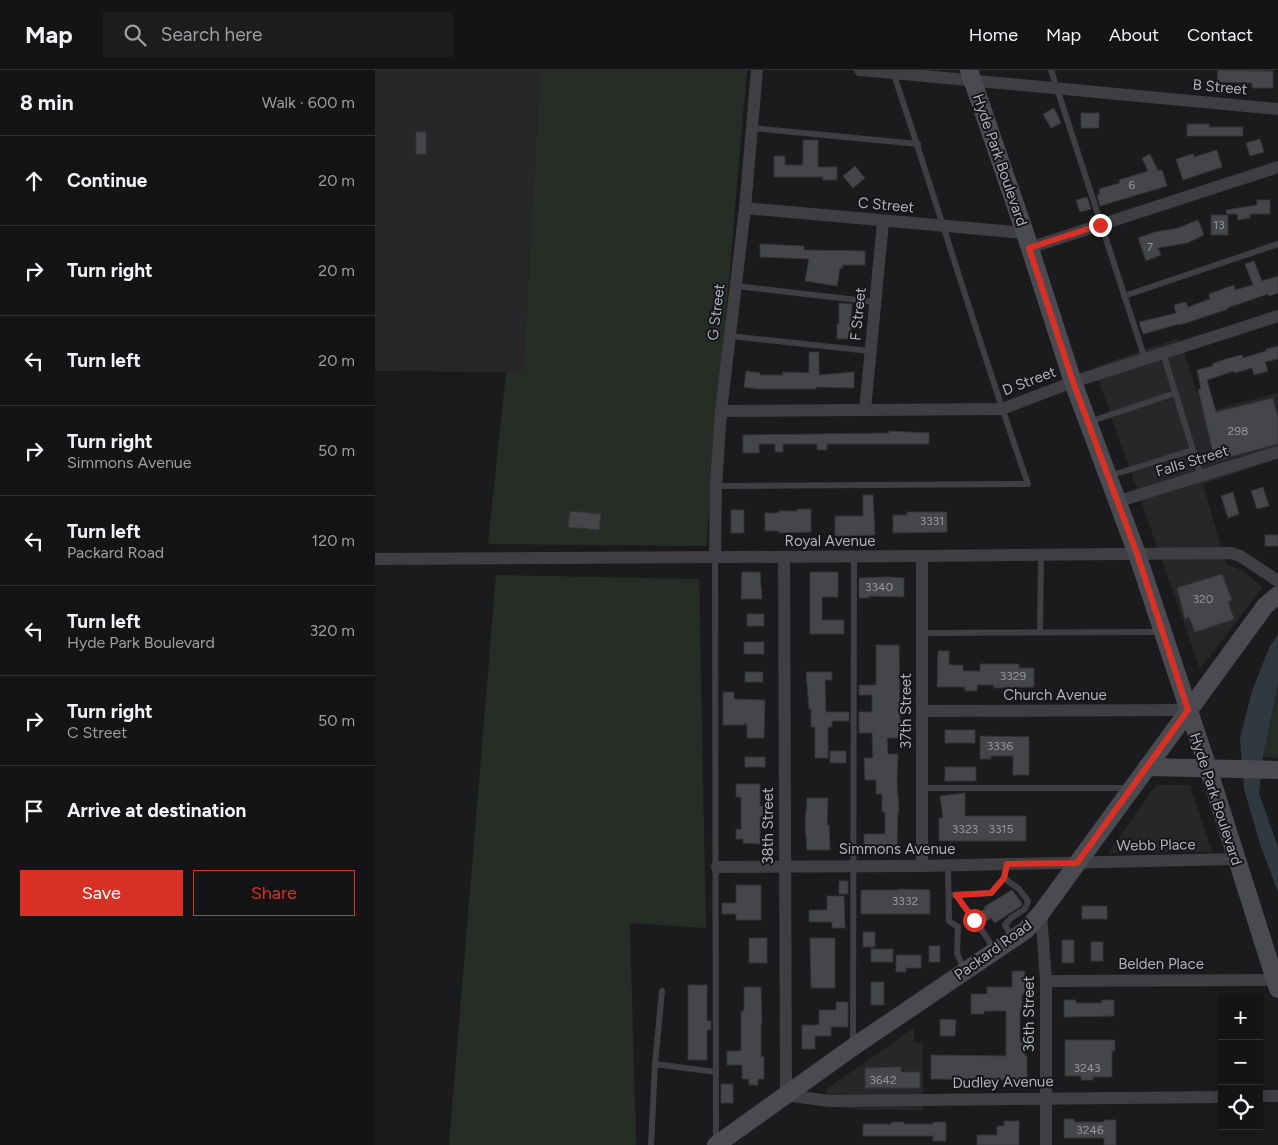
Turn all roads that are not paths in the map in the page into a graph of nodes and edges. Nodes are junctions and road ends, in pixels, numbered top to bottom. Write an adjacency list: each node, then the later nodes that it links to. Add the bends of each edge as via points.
1 (757, 70): 8 (street, G Street)
2 (860, 70): 4 (street, B Street)
3 (1051, 70): 6 (lane)
4 (893, 72): 5 (street, B Street); 9 (lane)
5 (971, 75): 6 (street, B Street); 15 (main road, Hyde Park Boulevard)
6 (1057, 88): 7 (street, B Street); 13 (lane)
7 (1278, 109)
8 (752, 128): 9 (lane); 11 (street, G Street)
9 (917, 144): 14 (lane)
10 (1278, 167): 13 (street, C Street)
11 (745, 208): 12 (street, C Street); 17 (street, G Street)
12 (883, 222): 14 (street, C Street); 19 (street, F Street)
13 (1100, 225): 15 (street, C Street); 18 (lane)
14 (945, 227): 15 (street, C Street); 27 (lane)
15 (1027, 241): 25 (main road, Hyde Park Boulevard)
16 (1278, 244): 18 (lane)
17 (736, 286): 19 (lane); 21 (street, G Street)
18 (1123, 296): 24 (lane)
19 (875, 302): 22 (street, F Street)
20 (1278, 316): 23 (street, D Street)
21 (730, 336): 22 (lane); 29 (street, G Street)
22 (870, 351): 28 (street, F Street)
23 (1163, 353): 24 (street, D Street); 26 (lane)
24 (1145, 359): 25 (street, D Street)
25 (1073, 382): 27 (street, D Street); 30 (main road, Hyde Park Boulevard)
26 (1175, 393): 30 (lane); 31 (lane)
27 (1002, 409): 28 (street, D Street); 35 (lane, via 1029,484)
28 (865, 410): 29 (street, D Street)
29 (721, 411): 35 (street, G Street)
30 (1088, 422): 34 (main road, Hyde Park Boulevard)
31 (1193, 450): 33 (lane); 34 (lane)
32 (1278, 452): 33 (street, Falls Street)
33 (1201, 476): 36 (street, Falls Street)
34 (1107, 477): 36 (main road, Hyde Park Boulevard)
35 (716, 486): 42 (street, G Street)
36 (1116, 502): 37 (main road, Hyde Park Boulevard)
37 (1137, 554): 38 (street, Royal Avenue); 44 (street, Royal Avenue, via 1231,553 1241,556); 47 (main road, Hyde Park Boulevard)
38 (1041, 555): 39 (street, Royal Avenue); 46 (lane)
39 (922, 556): 41 (street, Royal Avenue); 48 (street, 37th Street)
40 (784, 557): 41 (street, Royal Avenue); 42 (street, Royal Avenue); 61 (street, 38th Street)
41 (853, 557): 62 (lane)
42 (715, 558): 43 (street, Royal Avenue); 60 (lane)
43 (375, 559)
44 (1278, 581)
45 (1278, 595): 49 (main road, Packard Road, via 1265,606)
46 (1040, 632): 47 (lane); 48 (lane)
47 (1162, 632): 49 (main road, Hyde Park Boulevard)
48 (922, 633): 50 (street, 37th Street)
49 (1188, 710): 50 (street, Church Avenue); 51 (main road, Packard Road); 52 (main road, Hyde Park Boulevard)
50 (923, 711): 54 (street, 37th Street)
51 (1147, 767): 52 (main road); 55 (main road, Packard Road)
52 (1207, 768): 53 (main road); 56 (main road, Hyde Park Boulevard)
53 (1275, 770)
54 (922, 788): 55 (lane); 63 (street, 37th Street)
55 (1131, 788): 57 (main road, Packard Road)
56 (1236, 859): 57 (street, Webb Place); 74 (main road, Hyde Park Boulevard)
57 (1077, 863): 58 (street, Simmons Avenue); 67 (main road, Packard Road)
58 (1007, 864): 59 (street, Simmons Avenue); 64 (lane)
59 (948, 865): 63 (street, Simmons Avenue); 65 (lane)
60 (717, 866): 61 (street, Simmons Avenue); 78 (lane)
61 (784, 866): 62 (street, Simmons Avenue); 79 (street, 38th Street)
62 (854, 866): 63 (street, Simmons Avenue); 76 (lane)
63 (922, 866)
64 (1004, 878): 66 (lane, via 991,893); 70 (lane, via 1028,900 1025,909 1005,925)
65 (949, 895): 66 (lane); 72 (lane, via 949,921 958,927 957,953)
66 (956, 895): 68 (lane)
67 (1041, 913): 70 (main road, Packard Road); 73 (street, 36th Street)
68 (974, 920)
69 (979, 926): 71 (lane)
70 (1013, 939): 71 (main road, Packard Road)
71 (996, 951): 72 (main road, Packard Road)
72 (965, 972): 76 (main road, Packard Road)
73 (1046, 981): 74 (street, Belden Place); 83 (street, 36th Street)
74 (1277, 985)
75 (662, 991): 77 (lane)
76 (853, 1047): 79 (main road, Packard Road)
77 (655, 1064): 78 (lane); 84 (lane)
78 (716, 1072): 85 (lane)
79 (786, 1095): 83 (street, Dudley Avenue, via 829,1101); 85 (main road, Packard Road)
80 (1263, 1096): 81 (street)
81 (1278, 1096)
82 (1218, 1097): 83 (street, Dudley Avenue)
83 (1045, 1098): 86 (street, 36th Street)
84 (651, 1145)
85 (716, 1145)
86 (1046, 1145)

